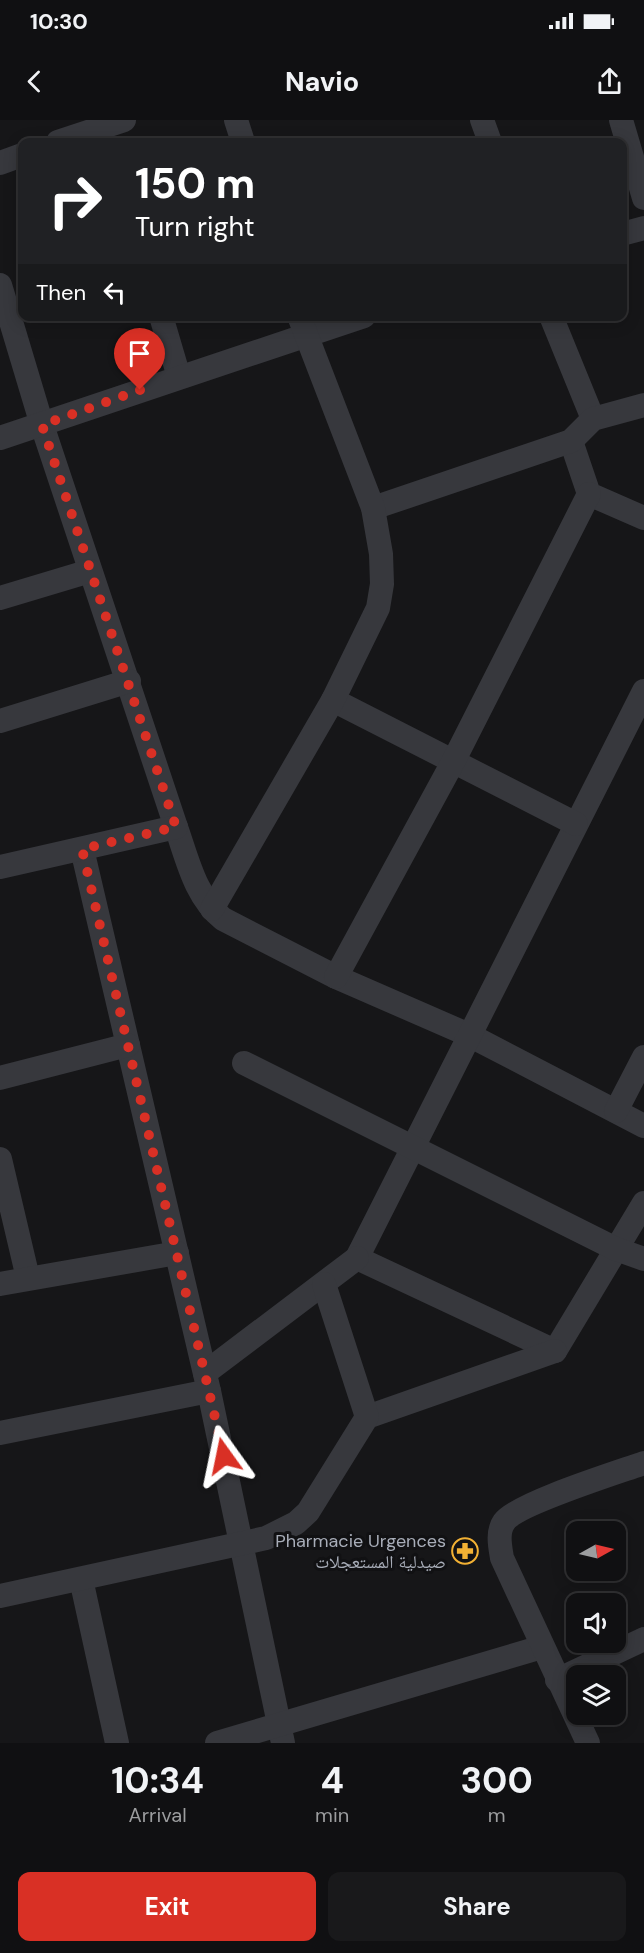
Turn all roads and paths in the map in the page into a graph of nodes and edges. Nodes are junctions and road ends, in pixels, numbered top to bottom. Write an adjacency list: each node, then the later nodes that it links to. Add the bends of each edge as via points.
1 (236, 120): 6 (street)
2 (482, 120): 7 (street)
3 (621, 120): 8 (street)
4 (111, 130): 5 (street)
5 (76, 138)
6 (242, 138)
7 (489, 138)
8 (626, 138)
9 (627, 140): 12 (street)
10 (18, 156): 11 (street)
11 (0, 163)
12 (644, 198)
13 (644, 228): 14 (street)
14 (627, 233)
15 (2, 299): 23 (street)
16 (162, 321): 20 (street)
17 (333, 321): 19 (street)
18 (553, 321): 22 (street)
19 (302, 326): 20 (street); 27 (street)
20 (179, 377): 23 (street)
21 (644, 405): 22 (street)
22 (593, 419): 25 (street)
23 (42, 425): 24 (street); 29 (street)
24 (0, 438)
25 (571, 441): 26 (street); 27 (street)
26 (589, 494): 28 (street); 35 (street)
27 (373, 508): 33 (street, via 381,554 378,608)
28 (644, 518)
29 (90, 571): 30 (street); 31 (street)
30 (0, 597)
31 (129, 681): 34 (street); 37 (street)
32 (643, 697): 36 (street)
33 (333, 700): 35 (street); 40 (street)
34 (0, 721)
35 (453, 762): 36 (street); 41 (street)
36 (576, 824): 42 (street)
37 (176, 827): 38 (street); 40 (street, via 200,893)
38 (82, 849): 39 (street); 43 (street)
39 (0, 867)
40 (212, 909): 41 (street, via 223,919)
41 (336, 977): 42 (street)
42 (469, 1035): 47 (street); 49 (street)
43 (128, 1045): 46 (street); 53 (street)
44 (644, 1057): 47 (street)
45 (244, 1063): 49 (street)
46 (0, 1078)
47 (616, 1111): 48 (street)
48 (644, 1126)
49 (413, 1147): 52 (street); 54 (street)
50 (0, 1159): 56 (street)
51 (644, 1203): 52 (street)
52 (616, 1249): 55 (street); 59 (street)
53 (177, 1253): 56 (street); 60 (street)
54 (357, 1258): 58 (street); 59 (street)
55 (644, 1259)
56 (28, 1278): 57 (street)
57 (0, 1284)
58 (324, 1284): 60 (street); 61 (street)
59 (555, 1351): 61 (street)
60 (207, 1382): 62 (street); 64 (street)
61 (367, 1417): 64 (street, via 308,1512 296,1523 266,1538)
62 (1, 1427)
63 (644, 1463): 68 (street, via 524,1508 504,1521 499,1537 502,1558)
64 (242, 1544): 65 (street); 70 (street)
65 (81, 1579): 66 (street); 71 (street)
66 (0, 1596)
67 (644, 1639): 69 (street)
68 (542, 1647): 69 (street); 70 (street)
69 (557, 1680): 73 (street)
70 (281, 1734): 72 (street)
71 (117, 1743)
72 (217, 1743)
73 (588, 1743)

